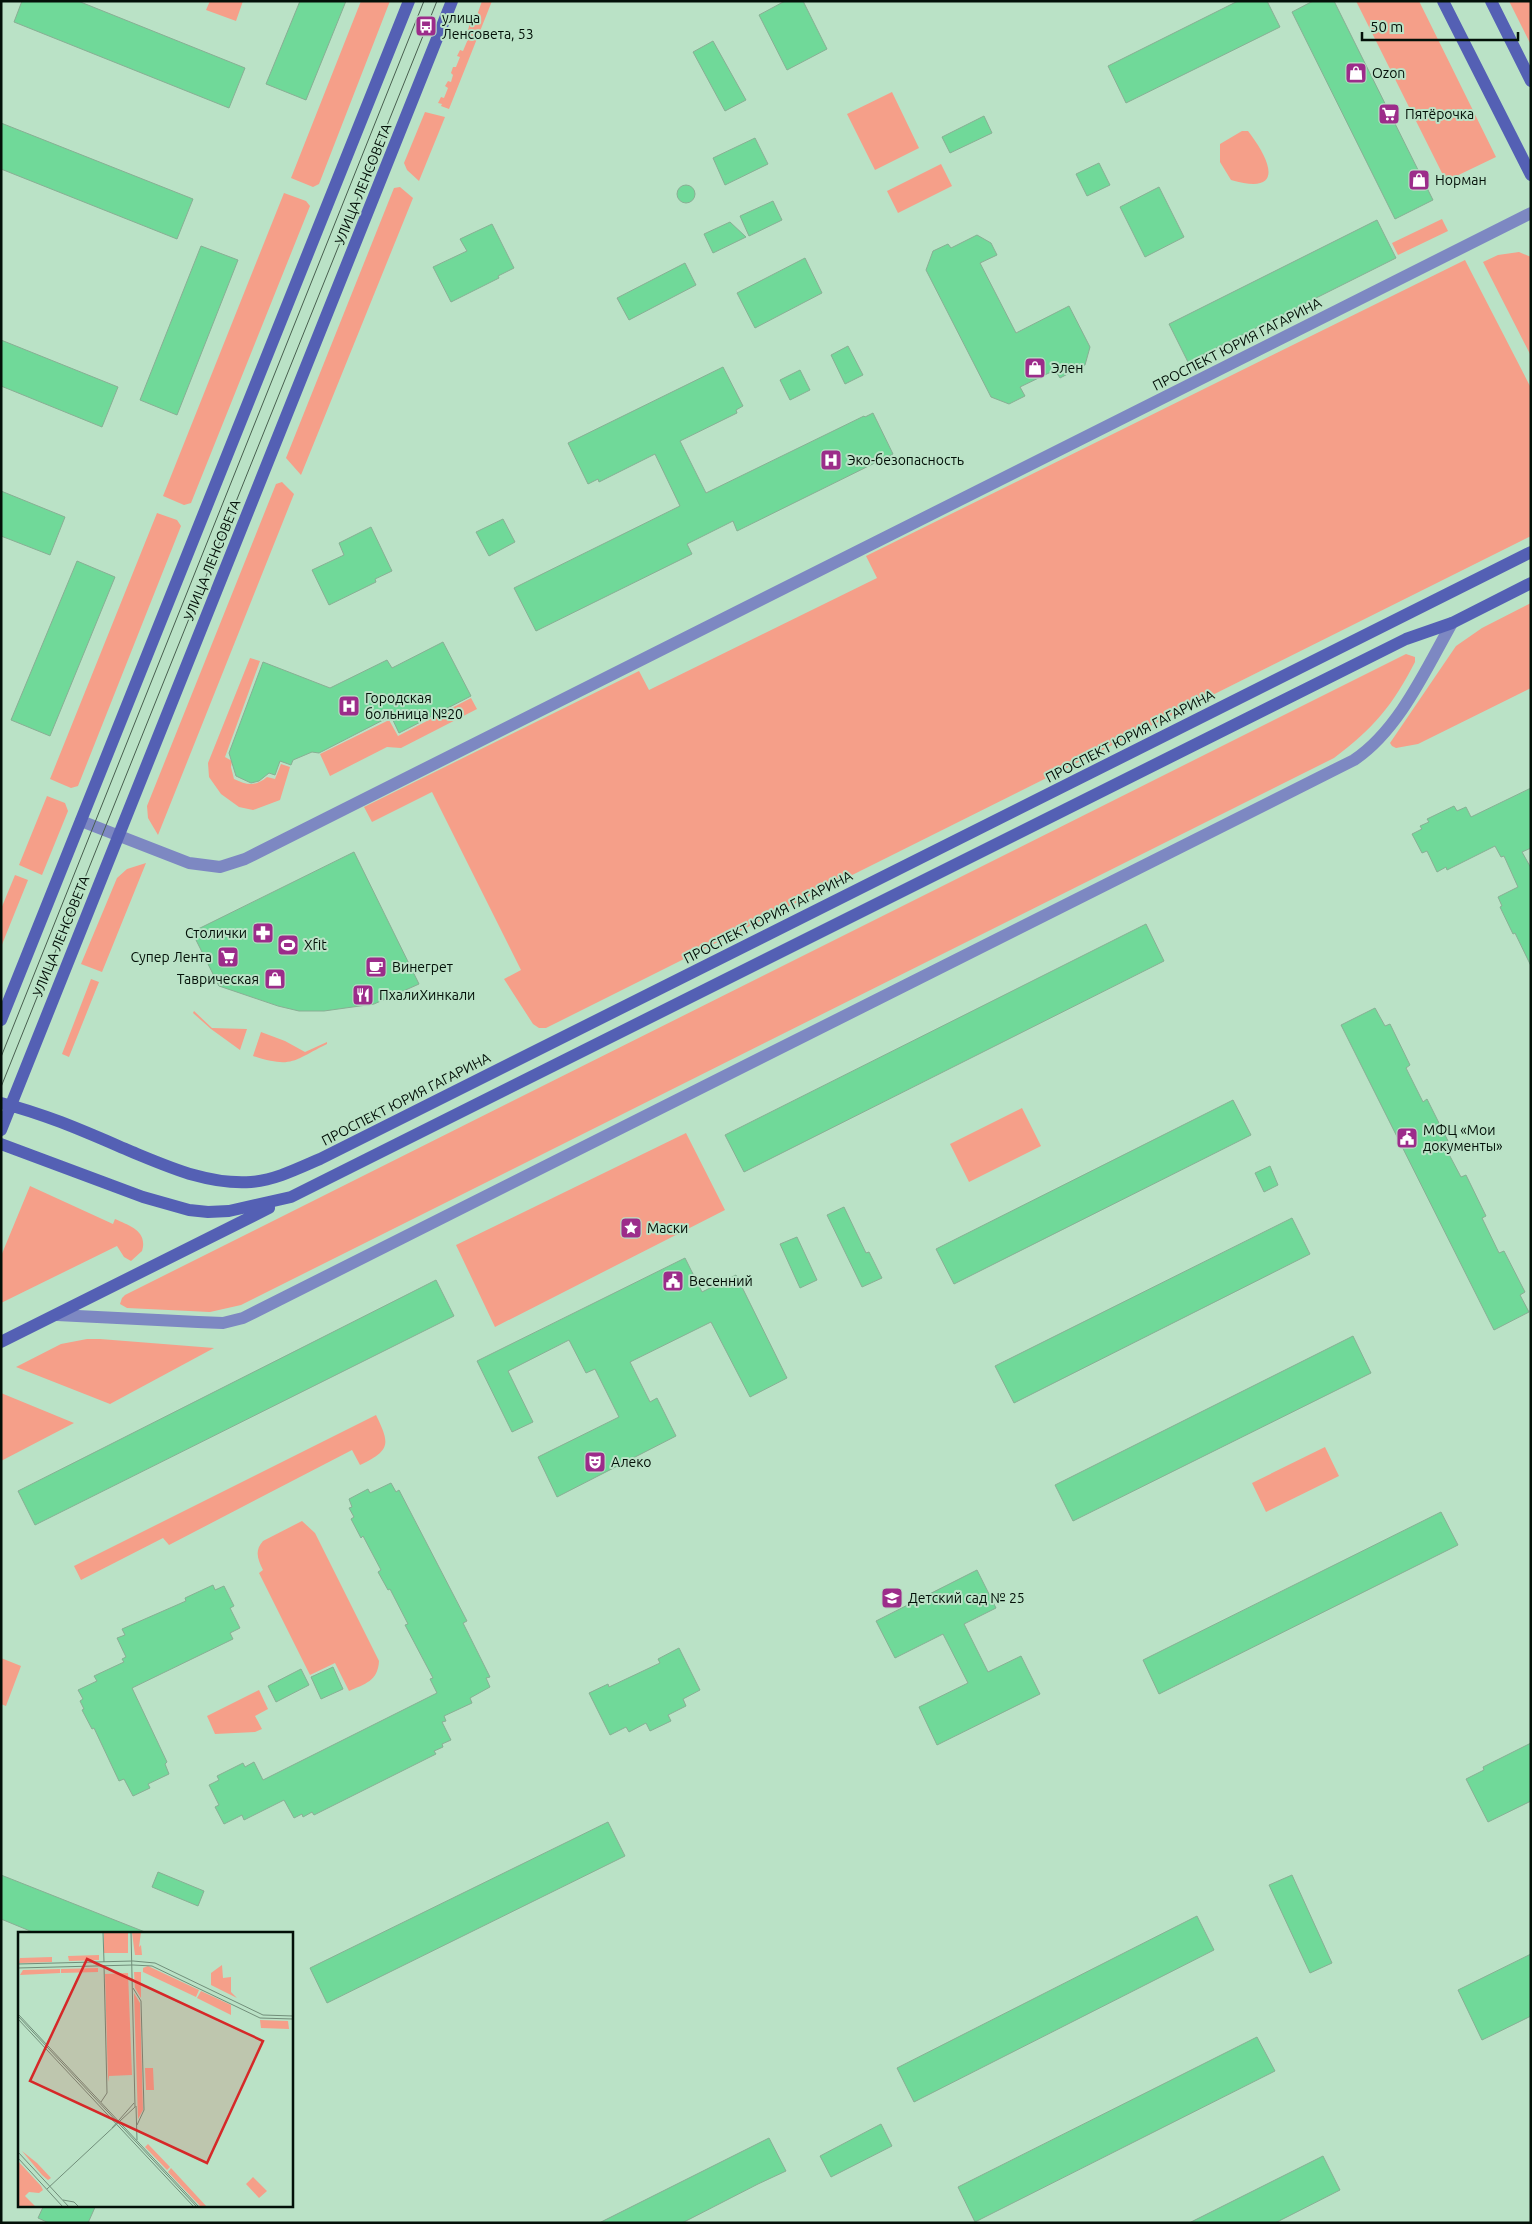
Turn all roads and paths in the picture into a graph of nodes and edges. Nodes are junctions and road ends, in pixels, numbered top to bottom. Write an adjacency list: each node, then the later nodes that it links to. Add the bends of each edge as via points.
1 (409, 1): 11 (main road, УЛИЦА ЛЕНСОВЕТА)
2 (452, 1): 12 (main road, УЛИЦА ЛЕНСОВЕТА)
3 (1443, 1): 6 (main road)
4 (1491, 1): 5 (main road)
5 (1531, 81)
6 (1531, 175)
7 (1531, 214): 12 (street, ПРОСПЕКТ ЮРИЯ ГАГАРИНА, via 232,864 220,867 189,863)
8 (1531, 552): 14 (main road, ПРОСПЕКТ ЮРИЯ ГАГАРИНА, via 320,1159 280,1176 250,1182 201,1177 179,1171 52,1118)
9 (1531, 583): 10 (main road)
10 (1452, 623): 17 (main road, via 1406,639); 18 (street, via 1395,718 1375,744 1354,760 243,1318 222,1323)
11 (81, 821): 12 (street, ПРОСПЕКТ ЮРИЯ ГАГАРИНА); 13 (main road, УЛИЦА ЛЕНСОВЕТА)
12 (118, 836): 14 (main road, УЛИЦА ЛЕНСОВЕТА)
13 (1, 1020)
14 (6, 1104): 15 (main road, УЛИЦА ЛЕНСОВЕТА)
15 (1, 1130)
16 (1, 1144): 17 (main road, via 143,1197 189,1210 229,1211)
17 (291, 1197): 18 (main road)
18 (57, 1315): 19 (main road)
19 (1, 1342)

